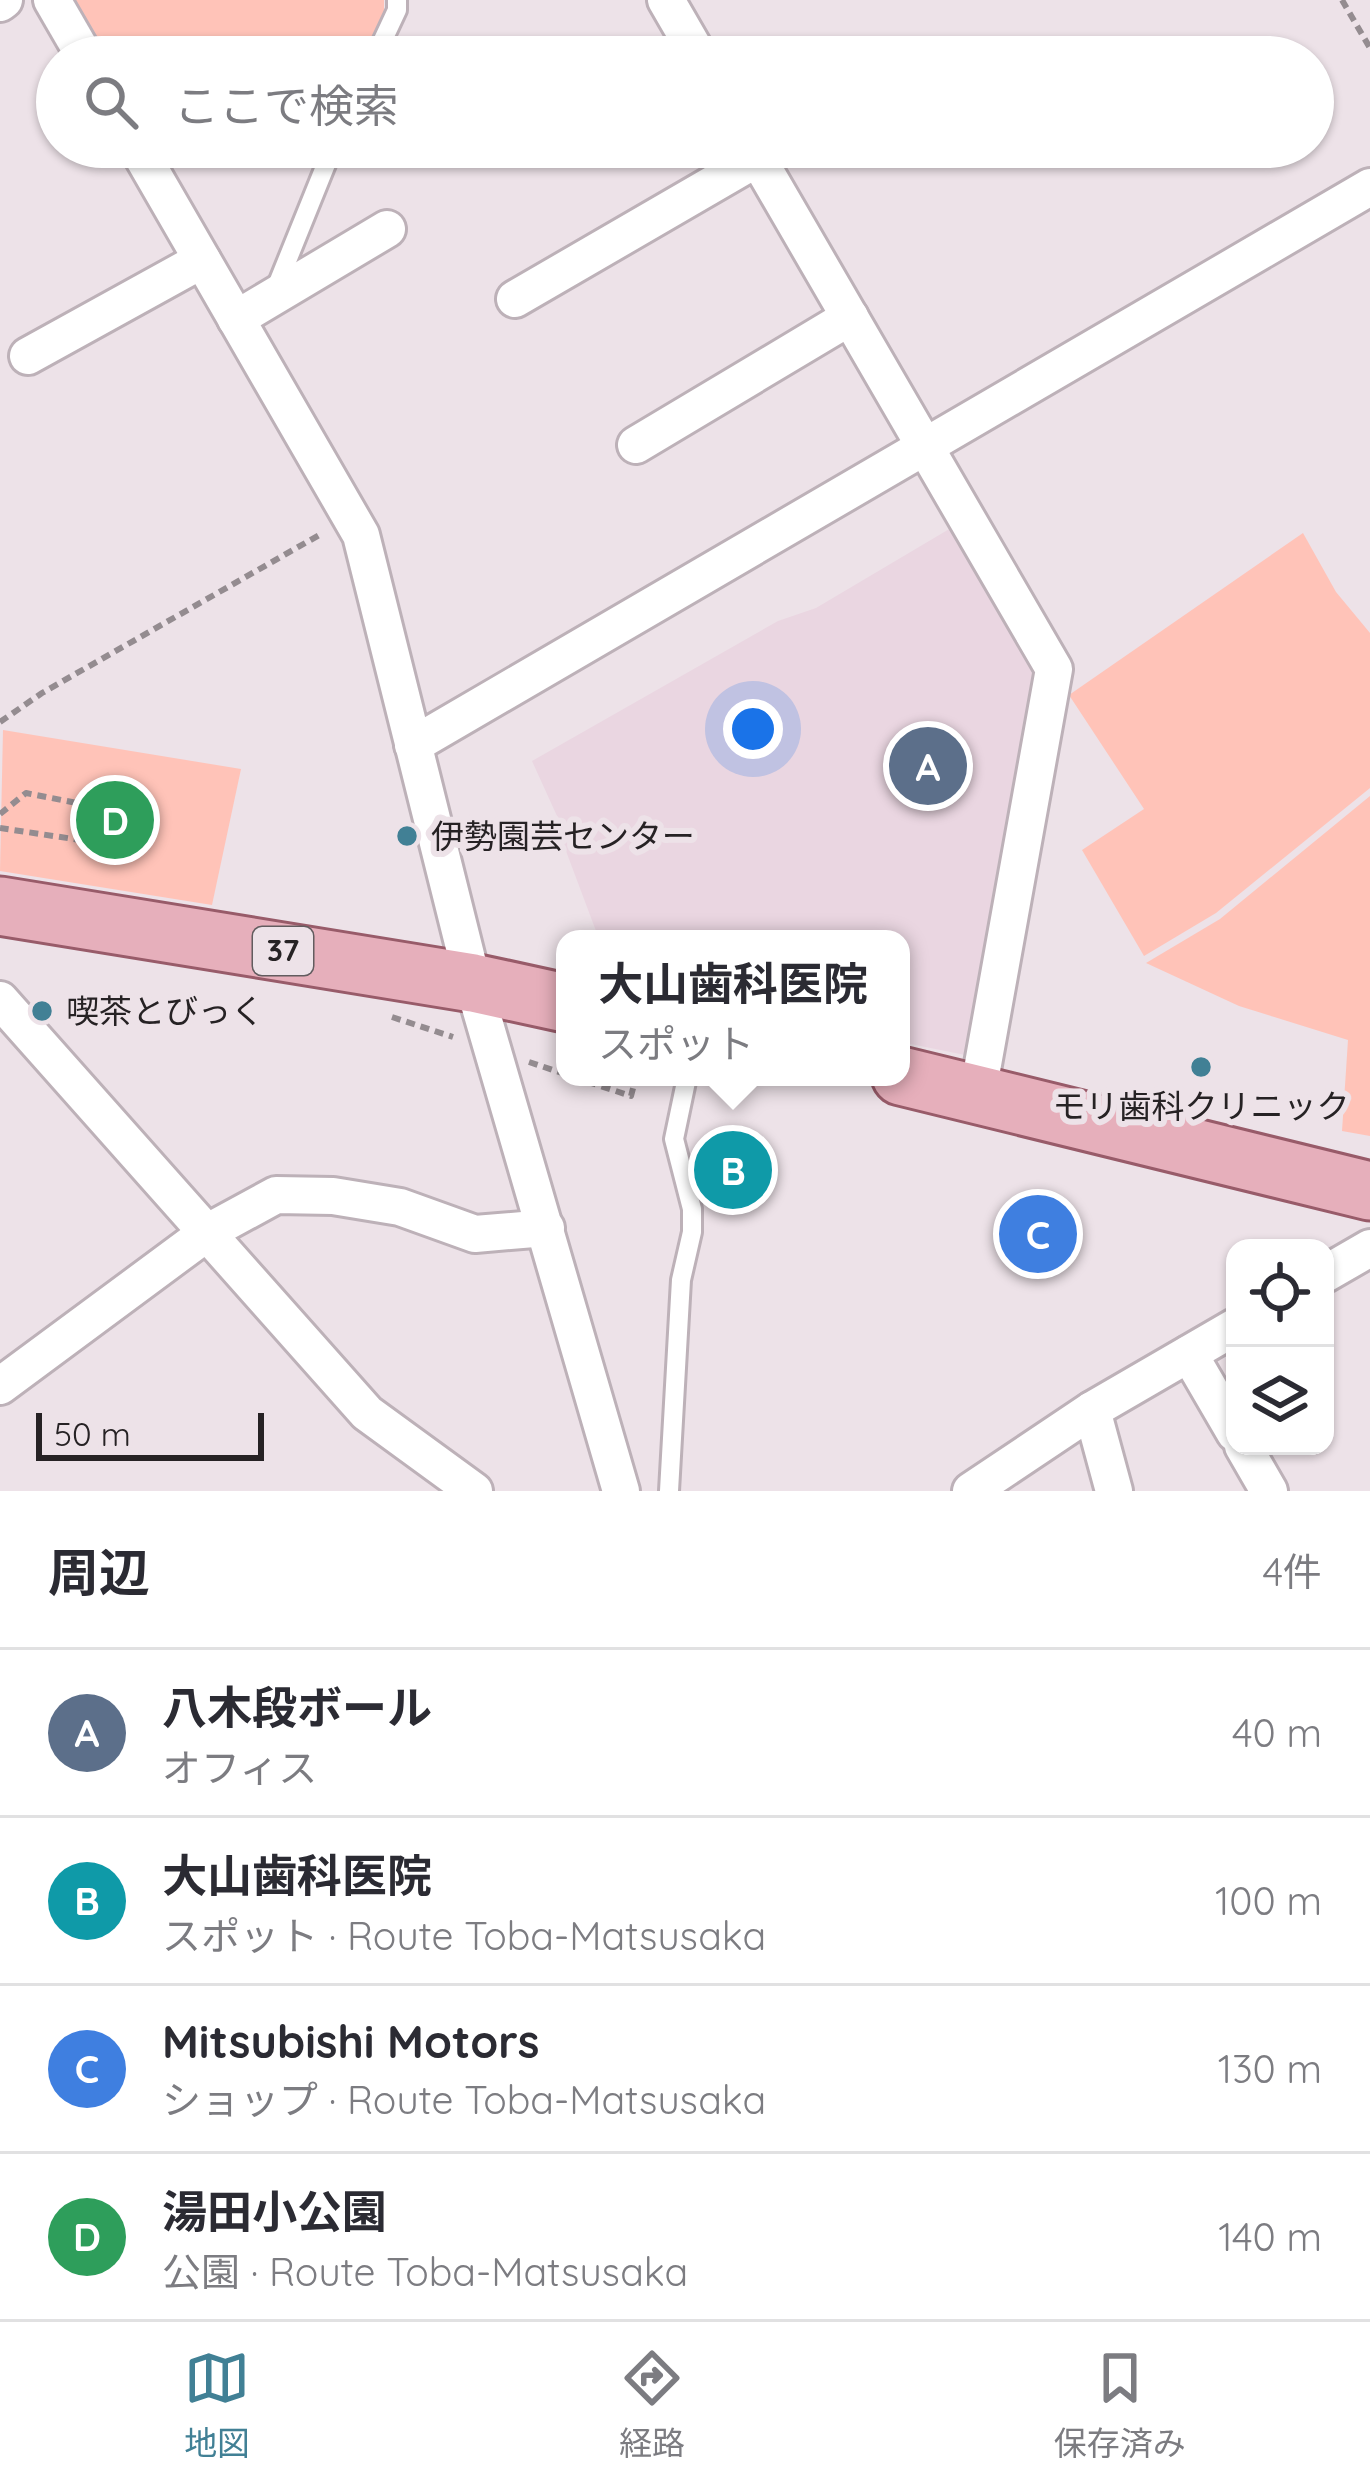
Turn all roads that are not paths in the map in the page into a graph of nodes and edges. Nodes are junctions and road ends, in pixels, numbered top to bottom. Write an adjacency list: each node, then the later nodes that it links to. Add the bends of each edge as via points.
1 (52, 0): 4 (street)
2 (398, 0): 5 (lane)
3 (666, 0): 6 (street)
4 (73, 36)
5 (385, 36)
6 (687, 36)
7 (149, 168): 13 (street)
8 (325, 168): 14 (lane)
9 (729, 168): 15 (street)
10 (763, 168): 16 (street)
11 (1370, 187): 20 (street)
12 (387, 230): 14 (street)
13 (202, 260): 17 (street); 18 (street)
14 (272, 298): 17 (street)
15 (515, 299)
16 (850, 317): 19 (street); 20 (street)
17 (236, 319): 21 (street, via 361,535)
18 (28, 356)
19 (635, 445)
20 (925, 446): 21 (street); 28 (street, via 1054,669)
21 (413, 745): 23 (street)
22 (0, 906): 23 (main road, 37)
23 (473, 982): 25 (main road, 37); 30 (street)
24 (0, 1000): 31 (street)
25 (556, 1001)
26 (910, 1078): 28 (main road)
27 (685, 1086): 42 (lane, via 674,1139 692,1232 681,1280)
28 (978, 1092): 29 (main road)
29 (1370, 1190)
30 (545, 1228): 31 (street, via 475,1234 400,1207 276,1195); 41 (street)
31 (208, 1232): 36 (street); 40 (street, via 367,1413)
32 (1370, 1248): 33 (street)
33 (1334, 1269)
34 (1226, 1332): 35 (street)
35 (1189, 1354): 37 (street); 38 (street)
36 (0, 1386)
37 (1092, 1410): 43 (street); 44 (street)
38 (1226, 1418)
39 (1248, 1455): 45 (street)
40 (474, 1491)
41 (621, 1491)
42 (669, 1491)
43 (971, 1491)
44 (1114, 1491)
45 (1269, 1491)

